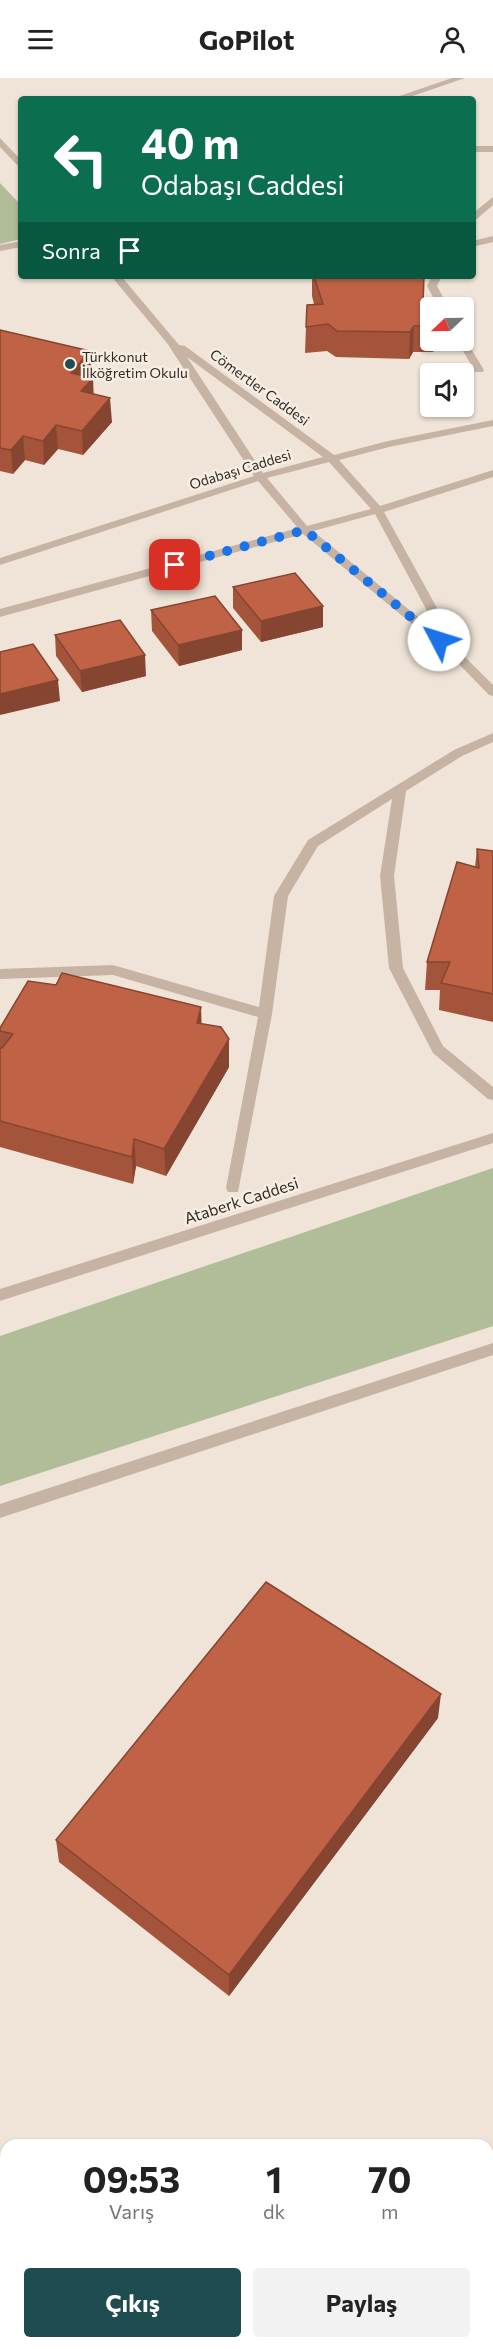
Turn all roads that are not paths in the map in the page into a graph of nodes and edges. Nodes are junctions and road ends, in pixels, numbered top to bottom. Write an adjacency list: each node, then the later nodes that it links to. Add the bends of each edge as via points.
1 (461, 78): 2 (street)
2 (404, 96)
3 (0, 141): 6 (street)
4 (476, 149): 5 (street)
5 (493, 149)
6 (18, 162)
7 (493, 200): 8 (street)
8 (476, 216)
9 (493, 239): 10 (street)
10 (476, 243)
11 (18, 245): 12 (street)
12 (0, 248)
13 (119, 279): 16 (street, Cömertler Caddesi)
14 (436, 279): 15 (street, via 432,286)
15 (438, 297)
16 (171, 341): 20 (street, Cömertler Caddesi); 22 (street, Cömertler Caddesi)
17 (468, 351): 18 (street)
18 (479, 370)
19 (493, 423): 20 (street, Odabaşı Caddesi)
20 (331, 458): 22 (street, Odabaşı Caddesi); 23 (street, Cömertler Caddesi)
21 (493, 473): 23 (street)
22 (260, 477): 24 (street, Cömertler Caddesi); 25 (street, Odabaşı Caddesi)
23 (378, 510): 24 (street); 27 (street, Cömertler Caddesi)
24 (305, 530): 26 (street); 27 (street, Cömertler Caddesi)
25 (0, 562)
26 (0, 613)
27 (456, 654): 28 (street)
28 (493, 692)
29 (493, 737): 30 (street, via 458,753)
30 (400, 791): 32 (street, via 313,843 281,896); 33 (street, via 387,876 396,968 438,1049)
31 (0, 974): 32 (street, via 113,970)
32 (265, 1014): 35 (street)
33 (493, 1095)
34 (493, 1138): 36 (street, Ataberk Caddesi)
35 (233, 1188)
36 (0, 1296)
37 (493, 1349): 38 (street)
38 (0, 1511)

